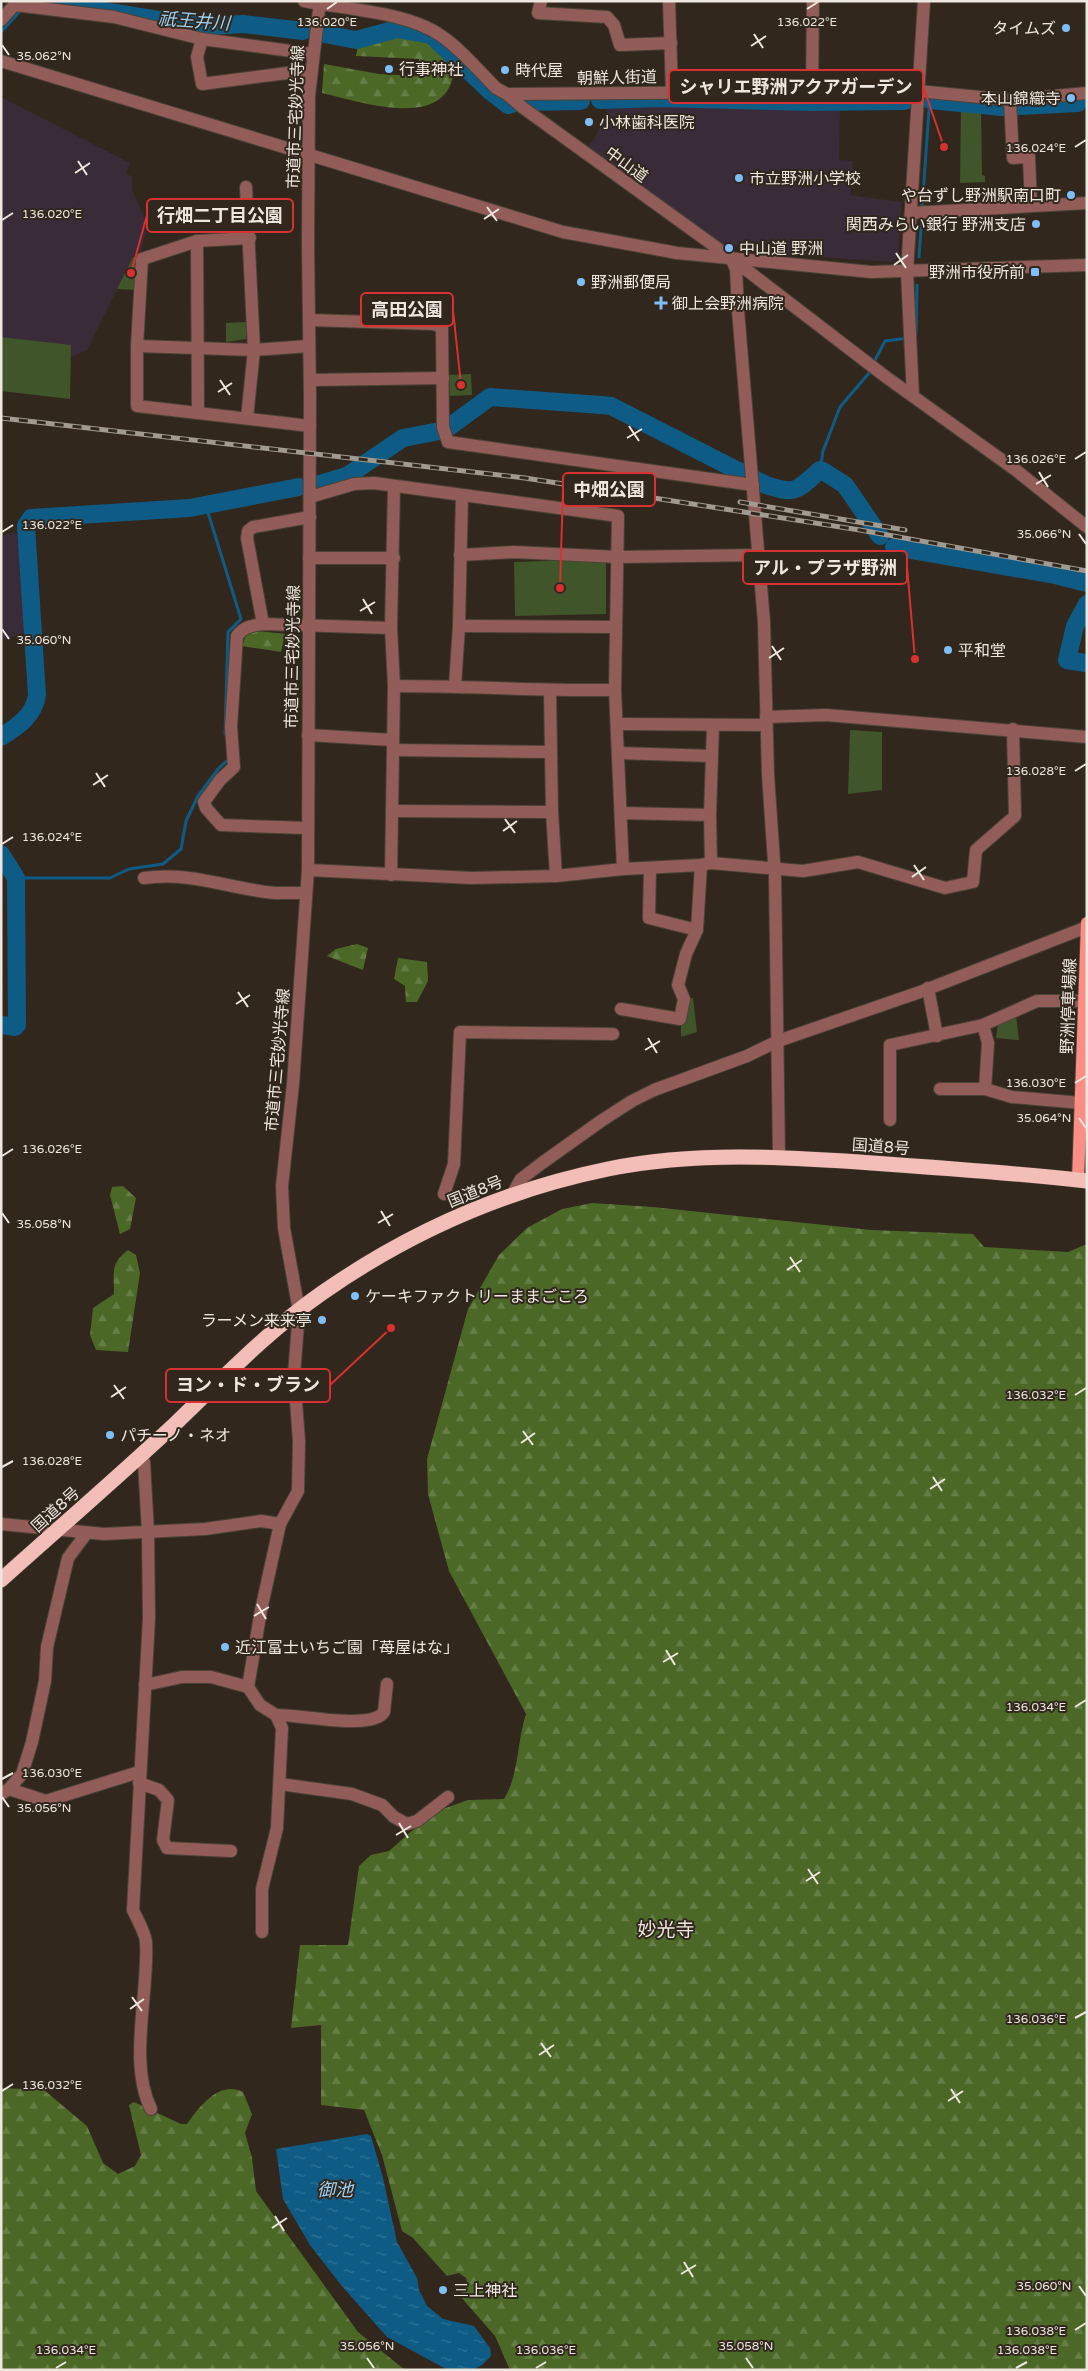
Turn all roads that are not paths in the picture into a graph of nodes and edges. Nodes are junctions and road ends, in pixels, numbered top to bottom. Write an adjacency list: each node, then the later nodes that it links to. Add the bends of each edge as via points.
1 (304, 1): 6 (street, 中山道)
2 (541, 1): 10 (street, via 538,13 607,17 614,26 620,45)
3 (669, 1): 10 (street)
4 (813, 1): 16 (street)
5 (924, 1): 14 (street)
6 (320, 2): 11 (street, 市道市三宅妙光寺線); 17 (street, 中山道, via 402,18 425,26 452,44 496,88)
7 (19, 4): 8 (street); 9 (street, via 114,17)
8 (1, 20)
9 (202, 39): 11 (street); 13 (street, via 197,57 202,84)
10 (671, 43): 15 (street)
11 (313, 54): 20 (street, 市道市三宅妙光寺線, via 308,96)
12 (1, 61): 20 (street, via 259,141)
13 (303, 71)
14 (918, 91): 16 (street, 朝鮮人街道); 19 (street, 朝鮮人街道); 24 (street)
15 (672, 92): 16 (street, 朝鮮人街道); 17 (street, 朝鮮人街道)
16 (812, 93)
17 (507, 94): 27 (street, 中山道)
18 (1087, 94): 19 (street, 朝鮮人街道)
19 (1010, 106): 23 (street, via 1013,158 1029,157)
20 (308, 153): 27 (street, via 563,232 677,253); 30 (street, 市道市三宅妙光寺線)
21 (246, 187): 25 (street)
22 (1087, 203): 23 (street)
23 (1031, 206): 24 (street)
24 (919, 212): 29 (street)
25 (250, 238): 26 (street); 34 (street)
26 (198, 241): 31 (street, via 142,259); 33 (street)
27 (731, 258): 29 (street, via 871,272); 37 (street, 中山道); 41 (street, via 736,269)
28 (1087, 265): 29 (street)
29 (907, 272): 37 (street)
30 (309, 320): 32 (street, 市道市三宅妙光寺線); 35 (street, via 434,324 442,328)
31 (137, 346): 33 (street); 38 (street, via 137,406)
32 (309, 346): 34 (street); 36 (street, 市道市三宅妙光寺線)
33 (198, 347): 34 (street); 38 (street)
34 (254, 350): 39 (street)
35 (442, 378): 36 (street); 41 (street, via 443,431 448,442)
36 (310, 380): 40 (street, 市道市三宅妙光寺線)
37 (913, 396): 46 (street, 中山道, via 1017,471)
38 (198, 413): 39 (street)
39 (247, 418): 40 (street)
40 (310, 426): 44 (street, 市道市三宅妙光寺線)
41 (753, 485): 48 (street)
42 (394, 487): 43 (street); 44 (street, via 354,484); 51 (street)
43 (462, 495): 47 (street); 49 (street, via 618,516)
44 (310, 497): 45 (street, 市道市三宅妙光寺線)
45 (310, 517): 50 (street, 市道市三宅妙光寺線); 52 (street, via 248,530)
46 (1087, 527)
47 (460, 555): 49 (street, via 514,552); 53 (street)
48 (760, 555): 49 (street); 61 (street)
49 (618, 557): 55 (street)
50 (309, 558): 51 (street); 54 (street, 市道市三宅妙光寺線)
51 (394, 558): 56 (street)
52 (263, 624): 54 (street); 75 (street, via 249,626 237,636 231,727 234,767 204,802 221,825)
53 (459, 626): 55 (street); 58 (street)
54 (309, 627): 56 (street); 65 (street, 市道市三宅妙光寺線)
55 (615, 627): 59 (street)
56 (392, 628): 57 (street)
57 (394, 686): 58 (street); 67 (street)
58 (455, 686): 60 (street)
59 (615, 690): 60 (street); 62 (street)
60 (550, 691): 68 (street)
61 (766, 721): 63 (street); 64 (street, via 826,715); 77 (street)
62 (617, 724): 63 (street); 69 (street)
63 (713, 725): 70 (street)
64 (1013, 729): 66 (street); 77 (street, via 1015,816 976,850 973,882 945,888 858,862 803,871)
65 (308, 735): 67 (street); 75 (street, 市道市三宅妙光寺線)
66 (1087, 737)
67 (393, 745): 68 (street); 71 (street)
68 (550, 752): 72 (street)
69 (619, 753): 70 (street); 73 (street)
70 (712, 756): 74 (street)
71 (392, 811): 72 (street); 81 (street)
72 (552, 812): 82 (street)
73 (621, 813): 74 (street); 79 (street)
74 (710, 815): 76 (street)
75 (307, 828): 80 (street, 市道市三宅妙光寺線)
76 (706, 864): 77 (street); 78 (street); 86 (street)
77 (774, 867): 93 (street)
78 (650, 868): 79 (street); 86 (street, via 648,918)
79 (623, 869): 82 (street)
80 (308, 870): 81 (street); 84 (street, 市道市三宅妙光寺線)
81 (391, 875): 82 (street, via 472,878)
82 (556, 876)
83 (144, 878): 84 (street, via 181,876 274,893)
84 (306, 893): 103 (street, 市道市三宅妙光寺線, via 293,1084 282,1186 284,1228)
85 (1087, 926): 87 (street); 88 (main road, 野洲停車場線)
86 (697, 930): 89 (street, via 678,985 684,1000 680,1019)
87 (928, 988): 92 (street); 93 (street)
88 (1084, 1000): 90 (street, via 1037,1001); 94 (main road, 野洲停車場線)
89 (621, 1009)
90 (983, 1026): 92 (street); 96 (street, via 988,1043)
91 (613, 1034): 101 (street, via 460,1032 454,1164)
92 (937, 1036): 98 (street, via 890,1045)
93 (778, 1041): 99 (street); 102 (street, via 632,1101 521,1179)
94 (1085, 1052): 97 (main road, 野洲停車場線)
95 (940, 1089): 96 (street)
96 (985, 1089): 97 (street, via 1012,1097)
97 (1081, 1103): 100 (main road, 野洲停車場線)
98 (890, 1120)
99 (780, 1156): 100 (highway, 国道8号); 102 (highway, 国道8号, via 643,1163)
100 (1082, 1180)
101 (444, 1194)
102 (512, 1195): 103 (highway, 国道8号, via 402,1243)
103 (299, 1311): 104 (highway, 国道8号); 106 (street, 市道市三宅妙光寺線, via 294,1375 299,1441 298,1491)
104 (140, 1456): 107 (highway, 国道8号); 108 (street, via 144,1462)
105 (1, 1524): 107 (street)
106 (280, 1524): 108 (street, via 261,1521 206,1529); 113 (street, 市道市三宅妙光寺線)
107 (59, 1528): 109 (street); 110 (highway, 国道8号)
108 (148, 1532): 109 (street); 112 (street, via 149,1618)
109 (86, 1534): 117 (street, via 68,1558 47,1647 45,1681 22,1774)
110 (1, 1580)
111 (387, 1684): 114 (street, via 384,1712 374,1720)
112 (145, 1685): 113 (street, via 182,1677 211,1677); 115 (street)
113 (248, 1686): 114 (street, via 260,1704)
114 (276, 1715): 116 (street, via 282,1728)
115 (139, 1778): 117 (street, via 46,1800); 119 (street, via 159,1790 168,1800 163,1840 167,1848); 121 (street, via 133,1910 146,1940 140,2072)
116 (280, 1784): 118 (street, via 352,1794 382,1805 407,1824 418,1821); 120 (street, via 277,1828 262,1889)
117 (5, 1792)
118 (448, 1797)
119 (231, 1851)
120 (262, 1932)
121 (151, 2109)

